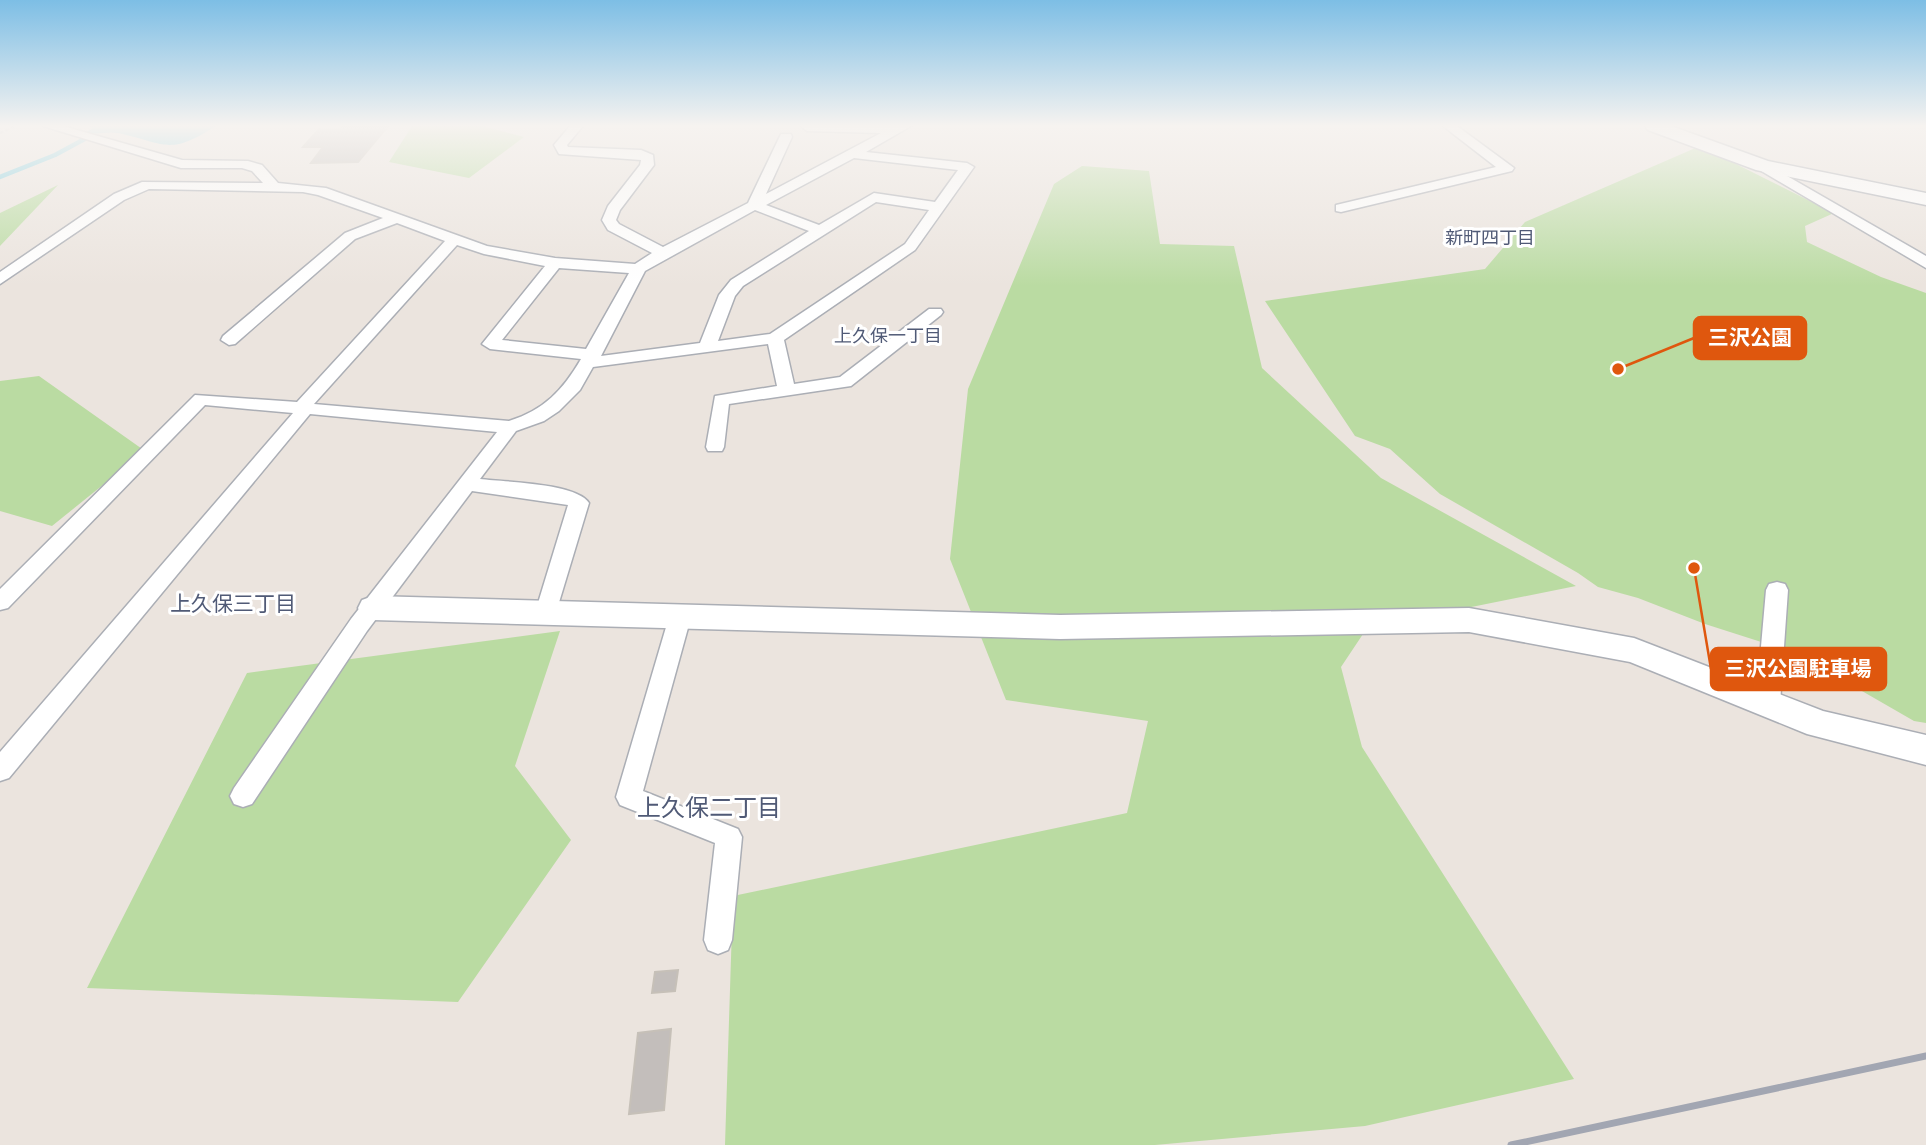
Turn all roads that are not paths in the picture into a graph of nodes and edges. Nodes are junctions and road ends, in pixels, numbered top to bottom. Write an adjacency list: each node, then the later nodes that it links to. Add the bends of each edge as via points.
1 (268, 179): 9 (street)
2 (636, 179): 17 (street, via 609,220 613,227)
3 (766, 179): 11 (street)
4 (803, 179): 11 (street)
5 (958, 179): 12 (street)
6 (1460, 179): 13 (street)
7 (1786, 179): 19 (street)
8 (1829, 179): 10 (street)
9 (275, 187): 14 (street, via 321,191); 21 (street, via 147,185 84,220)
10 (1926, 199)
11 (754, 205): 15 (street); 17 (street)
12 (937, 207): 15 (street, via 874,197); 23 (street, via 910,247)
13 (1341, 208)
14 (395, 219): 16 (street); 24 (street, via 350,236)
15 (822, 231): 25 (street, via 737,283 727,295)
16 (454, 240): 18 (street); 28 (street)
17 (660, 252): 20 (street)
18 (555, 263): 20 (street); 26 (street, via 489,344)
19 (1926, 263)
20 (639, 269): 26 (street)
21 (0, 279)
22 (935, 312): 27 (street, via 845,382)
23 (775, 338): 25 (street); 27 (street)
24 (229, 340)
25 (707, 347): 26 (street)
26 (591, 359): 29 (street, via 562,402 533,420)
27 (787, 390): 30 (street, via 721,400)
28 (304, 408): 29 (street); 33 (street, via 201,399); 39 (street)
29 (510, 427): 31 (street)
30 (715, 447)
31 (467, 484): 34 (street); 35 (street, via 570,497 579,503)
32 (1777, 590): 37 (street)
33 (0, 602)
34 (373, 607): 35 (street); 40 (street)
35 (546, 613): 36 (street)
36 (680, 617): 37 (street, via 1060,627 1469,620 1634,650); 41 (street, via 629,797 729,837)
37 (1768, 703): 38 (street, via 1819,723)
38 (1926, 750)
39 (0, 770)
40 (243, 796)
41 (718, 940)

